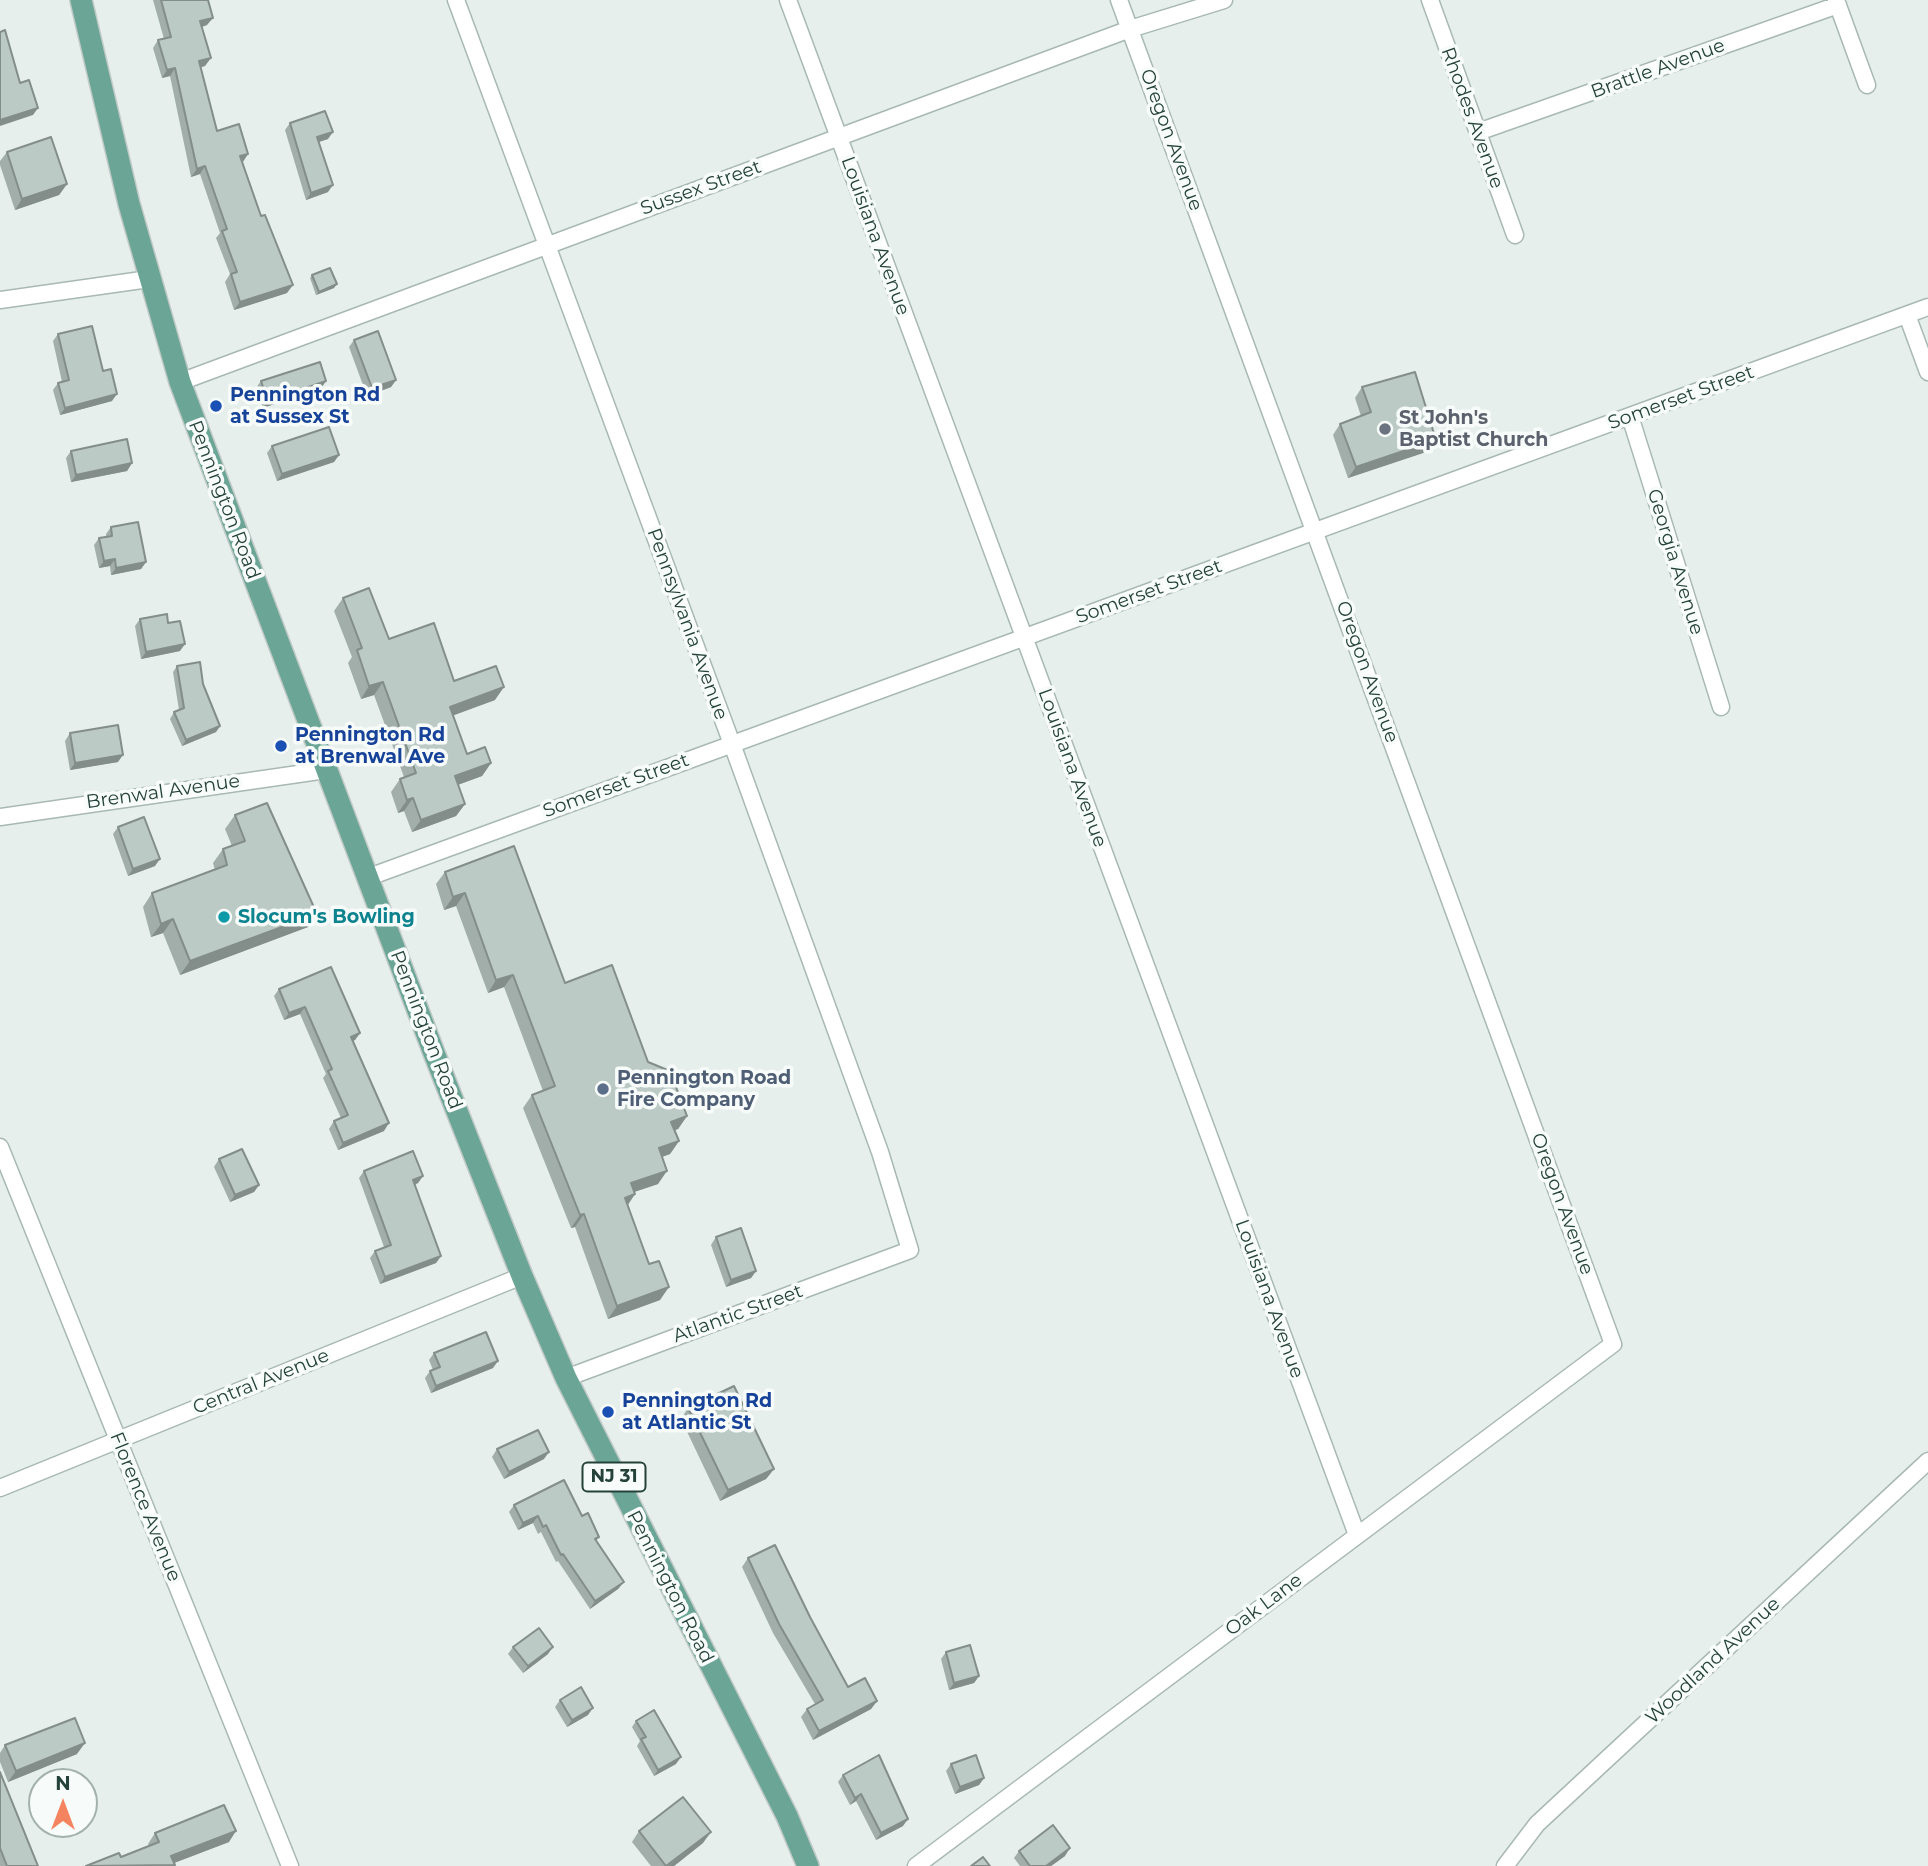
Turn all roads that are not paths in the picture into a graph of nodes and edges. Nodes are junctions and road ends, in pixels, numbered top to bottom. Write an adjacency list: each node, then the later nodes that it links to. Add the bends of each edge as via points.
1 (81, 0): 14 (main road, Pennington Road / NJ 31)
2 (456, 0): 13 (street, Pennsylvania Avenue)
3 (788, 0): 11 (street, Louisiana Avenue)
4 (1119, 0): 8 (street, Oregon Avenue)
5 (1224, 0): 8 (street, Sussex Street)
6 (1430, 0): 10 (street, Rhodes Avenue)
7 (1837, 2): 9 (street); 10 (street, Brattle Avenue)
8 (1130, 29): 11 (street, Sussex Street); 21 (street, Oregon Avenue)
9 (1867, 85)
10 (1478, 132): 12 (street, Rhodes Avenue)
11 (838, 137): 13 (street, Sussex Street); 22 (street, Louisiana Avenue)
12 (1515, 235)
13 (547, 246): 19 (street, Sussex Street); 24 (street, Pennsylvania Avenue)
14 (149, 279): 15 (street); 19 (main road, Pennington Road / NJ 31)
15 (0, 300)
16 (1928, 307): 17 (street, Somerset Street)
17 (1908, 315): 18 (street); 20 (street, Somerset Street)
18 (1928, 372)
19 (180, 382): 25 (main road, Pennington Road / NJ 31)
20 (1630, 416): 21 (street, Somerset Street); 23 (street, Georgia Avenue)
21 (1315, 531): 22 (street, Somerset Street); 31 (street, Oregon Avenue)
22 (1024, 638): 24 (street, Somerset Street); 36 (street, Louisiana Avenue)
23 (1721, 707)
24 (732, 744): 27 (street, Somerset Street); 29 (street, Pennsylvania Avenue, via 880,1152)
25 (326, 769): 26 (street, Brenwal Avenue); 27 (main road, Pennington Road / NJ 31)
26 (0, 817)
27 (369, 877): 30 (main road, Pennington Road / NJ 31)
28 (0, 1147): 33 (street, Florence Avenue)
29 (910, 1250): 32 (street, Atlantic Street)
30 (522, 1276): 32 (main road, Pennington Road / NJ 31); 33 (street, Central Avenue)
31 (1613, 1344): 36 (street, Oak Lane)
32 (566, 1378): 38 (main road, Pennington Road / NJ 31)
33 (118, 1440): 35 (street, Central Avenue); 37 (street, Florence Avenue)
34 (1928, 1461): 40 (street, Woodland Avenue, via 1536,1824)
35 (0, 1488)
36 (1357, 1535): 39 (street, Oak Lane)
37 (290, 1866)
38 (808, 1866)
39 (916, 1866)
40 (1505, 1866)

